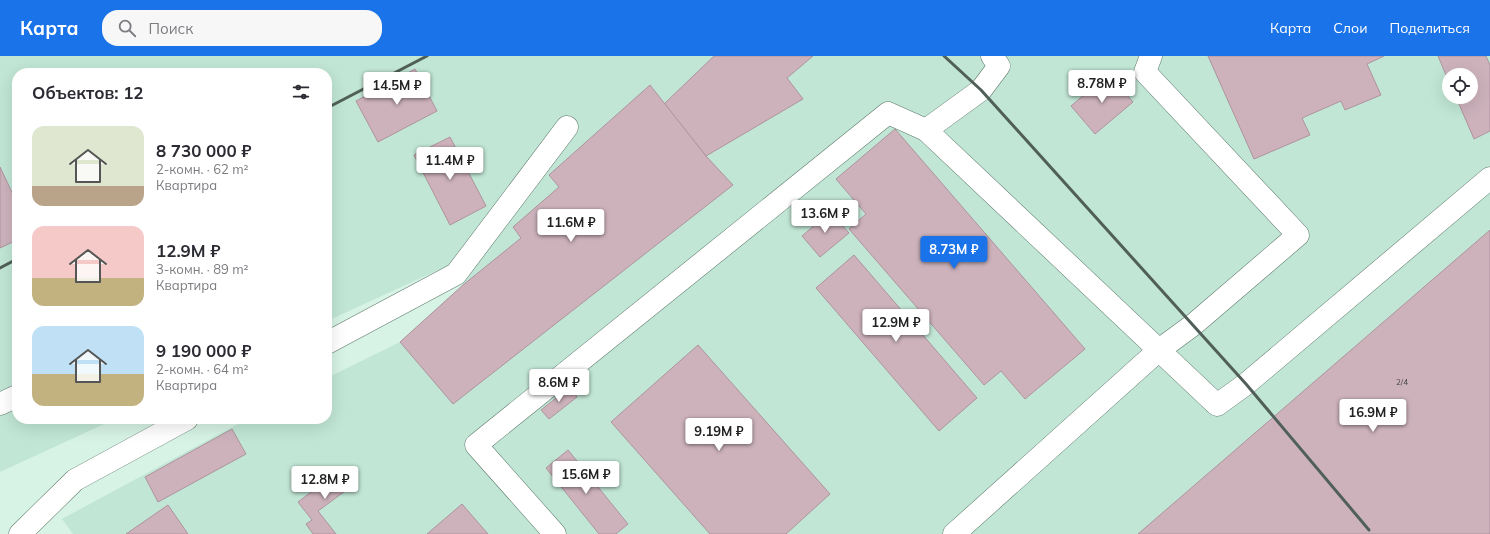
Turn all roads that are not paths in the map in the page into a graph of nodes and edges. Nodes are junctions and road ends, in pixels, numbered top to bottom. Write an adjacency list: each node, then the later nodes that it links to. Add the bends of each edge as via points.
1 (992, 56): 4 (lane, via 999,66 980,90)
2 (1151, 56): 7 (lane, via 1145,72 1298,235 1193,325)
3 (567, 127): 6 (lane, via 456,274)
4 (926, 130): 7 (lane); 12 (lane, via 888,113 476,445)
5 (1490, 178): 7 (lane, via 1246,384 1217,405)
6 (332, 340)
7 (1159, 350): 13 (lane)
8 (12, 398): 9 (lane)
9 (0, 404)
10 (178, 424): 11 (lane, via 75,480)
11 (20, 534)
12 (555, 534)
13 (954, 534)

